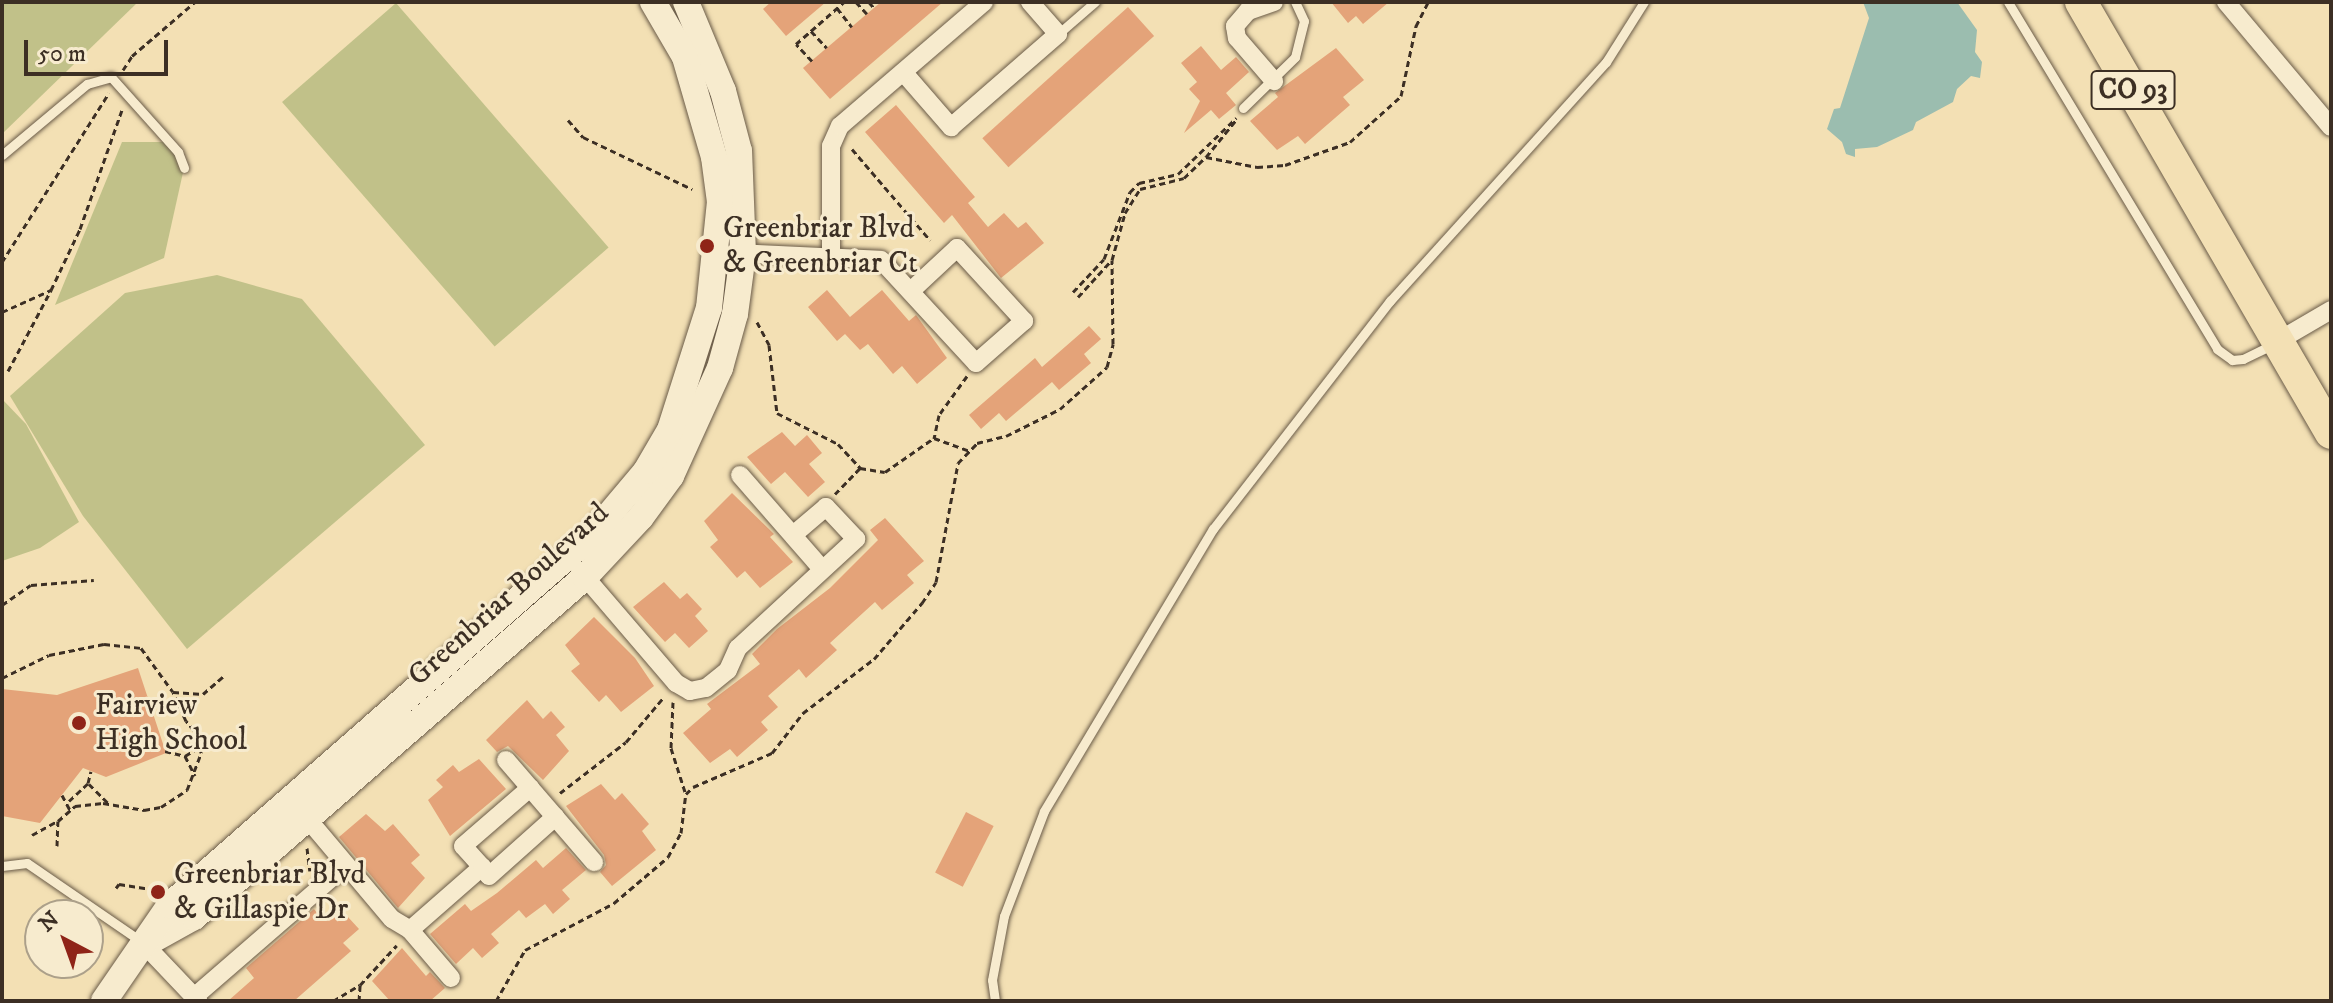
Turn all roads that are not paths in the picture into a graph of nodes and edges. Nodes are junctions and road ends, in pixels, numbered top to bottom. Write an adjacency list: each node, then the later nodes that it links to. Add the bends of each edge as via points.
1 (984, 2): 13 (street)
2 (1030, 2): 12 (street)
3 (1095, 2): 12 (lane)
4 (1274, 2): 14 (street, via 1248,11 1235,26 1237,38)
5 (1295, 2): 14 (lane, via 1304,21 1295,57)
6 (1644, 2): 42 (lane, via 1606,62 1390,301 1213,529 1044,811 1004,916 992,980)
7 (2008, 2): 23 (lane, via 2217,349 2232,360 2243,359)
8 (2081, 2): 23 (highway, CO 93)
9 (2226, 2): 16 (street)
10 (688, 3): 11 (lane); 19 (street, Greenbriar Boulevard, via 723,91 739,151)
11 (658, 10): 19 (street, Greenbriar Boulevard, via 685,57 714,157)
12 (1058, 34): 13 (street, via 951,127)
13 (904, 73): 20 (street, via 840,126 831,146)
14 (1274, 81): 15 (lane)
15 (1240, 112)
16 (2331, 127)
17 (2, 155): 18 (lane, via 87,84 111,77 178,152)
18 (184, 168)
19 (731, 253): 20 (street); 27 (street, Greenbriar Boulevard, via 670,430)
20 (831, 256): 21 (street, via 881,260)
21 (913, 289): 21 (street, via 957,248 1024,321 976,363)
22 (2331, 310): 23 (street)
23 (2278, 341): 24 (highway, CO 93)
24 (2331, 433)
25 (740, 475): 26 (street)
26 (793, 535): 28 (street); 28 (street, via 826,507 856,539)
27 (577, 567): 28 (street, via 676,683 690,691 706,688 728,670 738,648); 32 (street, Greenbriar Boulevard); 38 (street, Greenbriar Boulevard, via 170,905)
28 (822, 569)
29 (506, 760): 30 (street)
30 (530, 788): 31 (street); 36 (street, via 463,846)
31 (551, 812): 33 (street); 36 (street, via 489,876)
32 (306, 817): 35 (street); 38 (street, Greenbriar Boulevard, via 194,917)
33 (594, 862)
34 (2, 866): 38 (lane, via 27,863)
35 (345, 866): 37 (street, via 392,919); 40 (street)
36 (482, 867): 37 (street)
37 (410, 930): 39 (street)
38 (144, 944): 40 (street); 41 (street, Greenbriar Boulevard)
39 (451, 978)
40 (196, 999)
41 (104, 1001)
42 (995, 1001)

